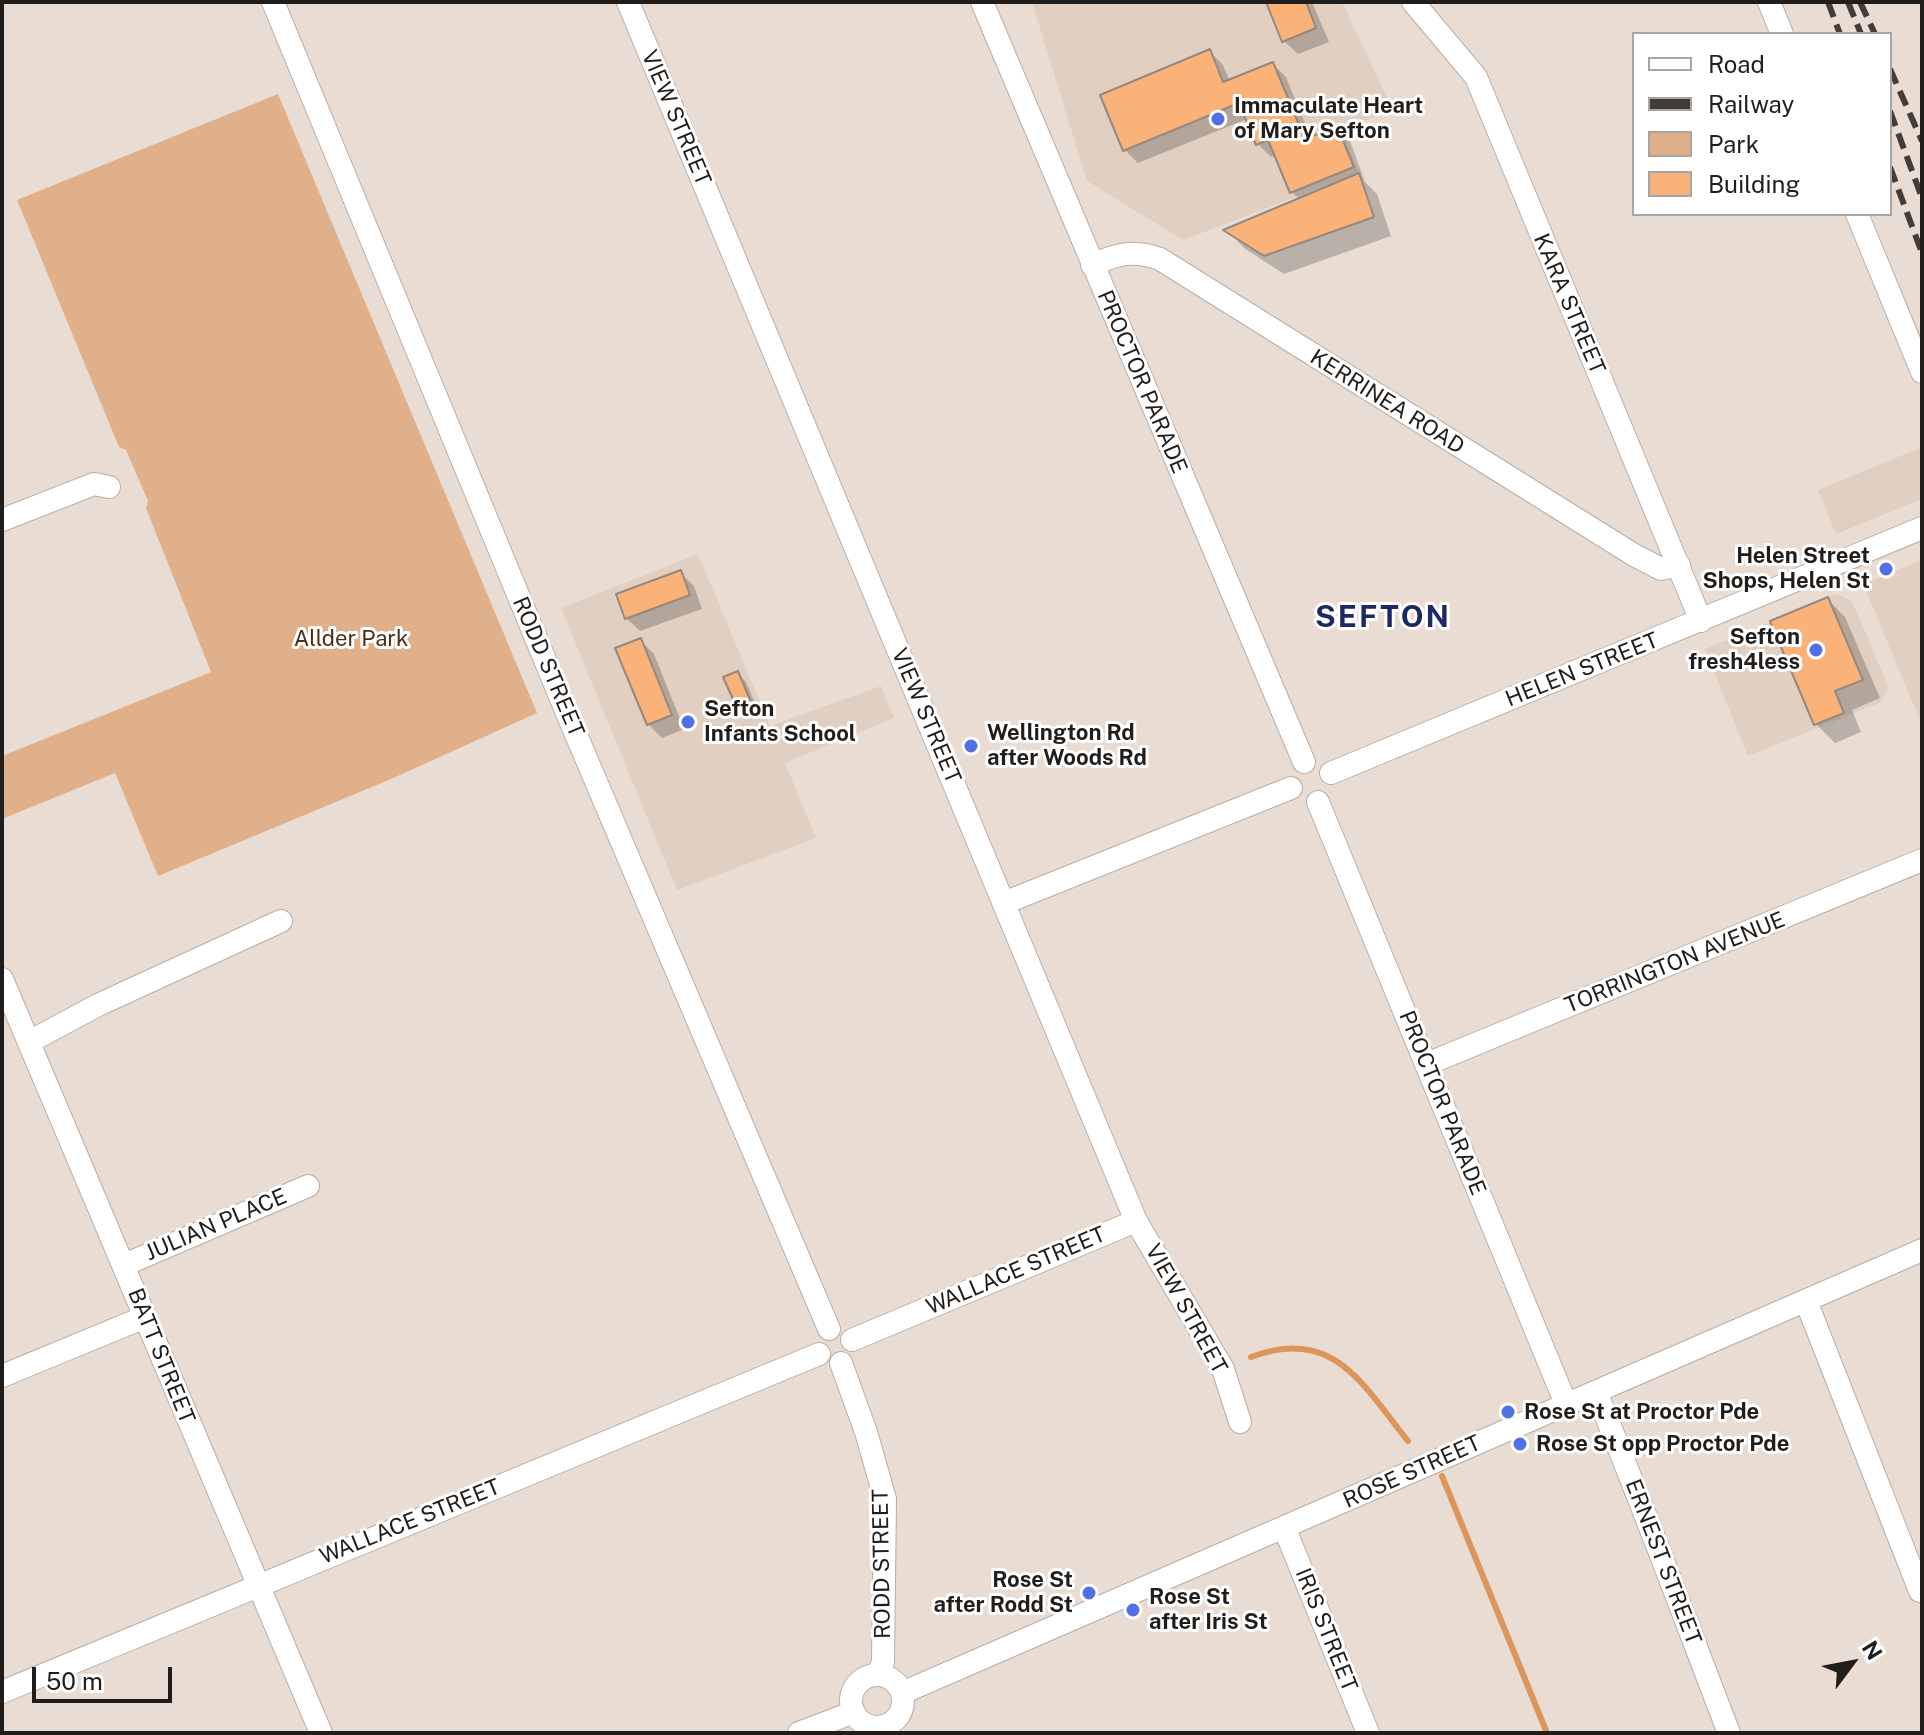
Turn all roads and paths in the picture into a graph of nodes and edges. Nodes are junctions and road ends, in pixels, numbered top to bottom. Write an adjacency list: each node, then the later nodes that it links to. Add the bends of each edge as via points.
1 (273, 2): 31 (street, RODD STREET)
2 (628, 2): 20 (street, VIEW STREET)
3 (982, 2): 8 (street, PROCTOR PARADE)
4 (1413, 2): 13 (street, KARA STREET, via 1476,77)
5 (1769, 2): 6 (street)
6 (1781, 32)
7 (1858, 216): 9 (street)
8 (1092, 265): 13 (street, KERRINEA ROAD, via 1116,254 1140,252 1160,259 1634,555 1661,569); 15 (street, PROCTOR PARADE)
9 (1922, 372)
10 (109, 487): 11 (street, via 94,484)
11 (2, 520)
12 (1922, 528): 14 (street, HELEN STREET)
13 (1679, 565): 14 (street, KARA STREET)
14 (1701, 621): 16 (street, HELEN STREET)
15 (1304, 762): 16 (street, via 1318,762); 17 (street, via 1294,770)
16 (1331, 773): 18 (street, via 1332,789)
17 (1291, 788): 18 (street, via 1302,801); 20 (street)
18 (1318, 802): 24 (street, PROCTOR PARADE)
19 (1922, 860): 24 (street, TORRINGTON AVENUE)
20 (1004, 903): 26 (street, VIEW STREET)
21 (281, 921): 23 (street)
22 (2, 979): 23 (street, BATT STREET)
23 (29, 1042): 28 (street, BATT STREET)
24 (1427, 1064): 37 (street, PROCTOR PARADE)
25 (308, 1186): 28 (street, JULIAN PLACE)
26 (1136, 1221): 32 (street, WALLACE STREET); 38 (street, VIEW STREET, via 1223,1369)
27 (1922, 1250): 29 (street, ROSE STREET)
28 (124, 1265): 30 (street, BATT STREET)
29 (1806, 1301): 36 (street, ROSE STREET); 41 (street)
30 (145, 1317): 35 (street); 40 (street, BATT STREET)
31 (829, 1329): 32 (street, via 843,1329); 33 (street, via 818,1340)
32 (852, 1340): 34 (street, via 851,1355)
33 (819, 1354): 34 (street, via 831,1364); 40 (street, WALLACE STREET)
34 (841, 1363): 42 (street, RODD STREET, via 885,1499 883,1662)
35 (2, 1376)
36 (1596, 1392): 37 (street, ROSE STREET); 50 (street, ERNEST STREET)
37 (1566, 1404): 39 (street, ROSE STREET)
38 (1240, 1422)
39 (1284, 1527): 44 (street, ROSE STREET); 49 (street, IRIS STREET)
40 (257, 1585): 43 (street, WALLACE STREET); 47 (street, BATT STREET)
41 (1920, 1591)
42 (878, 1675): 44 (street, via 891,1679); 45 (street, via 856,1687)
43 (2, 1692)
44 (902, 1693): 46 (street, via 896,1720)
45 (854, 1712): 46 (street); 48 (street)
46 (874, 1730)
47 (321, 1733)
48 (799, 1733)
49 (1368, 1733)
50 (1729, 1733)

